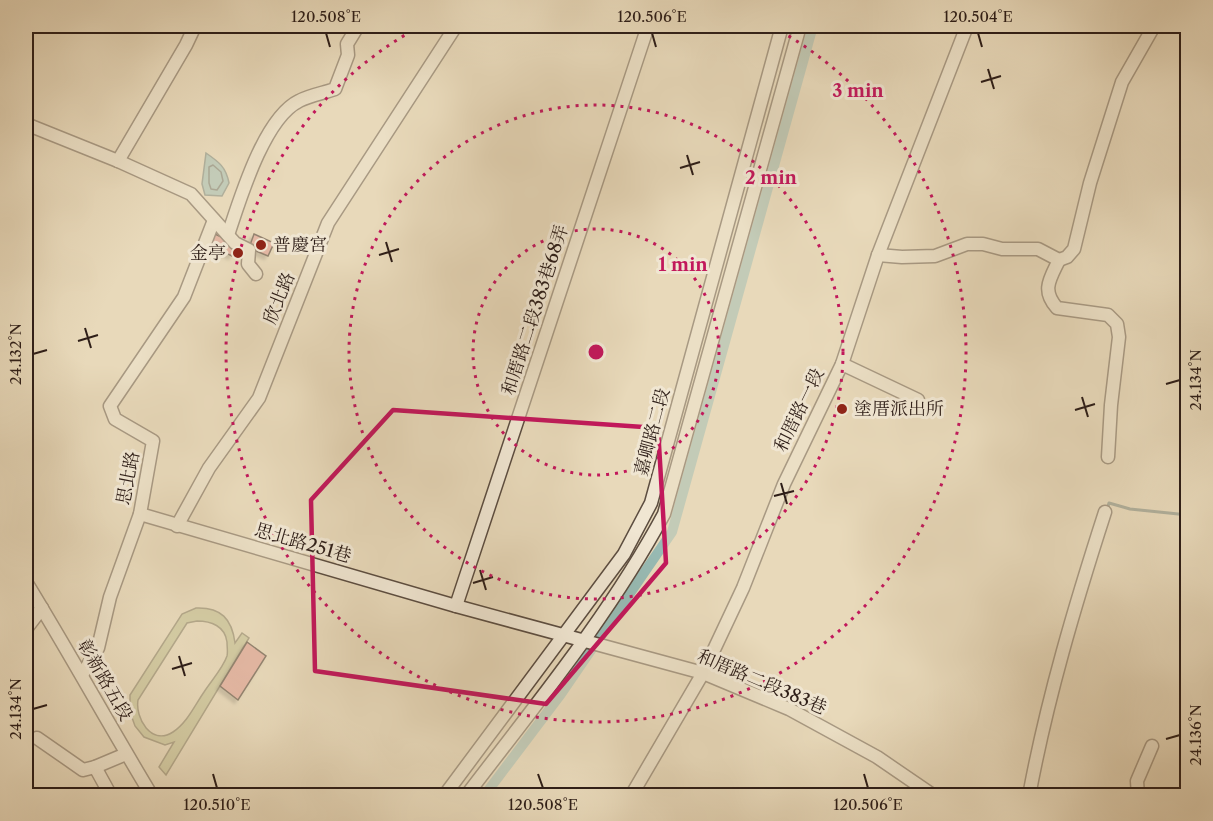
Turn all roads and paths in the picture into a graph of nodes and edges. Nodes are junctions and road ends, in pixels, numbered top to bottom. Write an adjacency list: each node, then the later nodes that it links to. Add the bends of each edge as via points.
1 (195, 26): 10 (street)
2 (358, 26): 12 (street, via 347,44 348,56 335,89 298,101 283,113 270,132 243,190)
3 (456, 26): 21 (street, 欣北路, via 328,222 259,398 208,468)
4 (648, 26): 23 (street, 和厝路二段383巷68弄)
5 (782, 26): 26 (street, 嘉卿路二段, via 651,503 624,554)
6 (800, 26): 27 (street, 嘉卿路二段, via 663,514)
7 (967, 26): 13 (street, 和厝路一段)
8 (1154, 26): 14 (street, via 1122,82 1074,249)
9 (26, 124): 10 (street)
10 (118, 160): 11 (street, via 192,194)
11 (214, 220): 12 (street); 20 (street, 思北路, via 184,297 110,406 115,419 153,441)
12 (228, 235): 15 (street, via 249,250 248,264)
13 (878, 255): 14 (street, via 934,255 967,244 983,244 1002,249 1038,249); 16 (street, 和厝路一段)
14 (1059, 260): 18 (street, via 1048,292 1057,308 1108,315 1117,324)
15 (256, 274)
16 (842, 364): 17 (street); 28 (street, 和厝路一段, via 784,484)
17 (918, 400)
18 (1108, 457)
19 (1105, 512): 40 (street, via 1072,616)
20 (140, 514): 21 (street, 思北路251巷); 29 (street, 思北路, via 110,597 98,648)
21 (177, 526): 23 (street, 思北路251巷)
22 (26, 582): 24 (street, 彰新路五段)
23 (456, 606): 26 (street, 和厝路二段383巷)
24 (42, 608): 25 (street); 29 (street, 彰新路五段)
25 (26, 629)
26 (563, 635): 27 (street, 和厝路二段383巷); 36 (street, 嘉卿路二段)
27 (593, 643): 28 (street, 和厝路二段383巷); 37 (street, 嘉卿路二段)
28 (703, 673): 38 (street, 和厝路一段); 39 (street, 和厝路二段383巷, via 789,709 877,757)
29 (82, 675): 32 (street, 彰新路五段)
30 (37, 738): 33 (street, via 83,770)
31 (1152, 746): 41 (street, via 1137,782)
32 (126, 754): 33 (street); 35 (street, 彰新路五段)
33 (95, 767): 34 (street)
34 (111, 795)
35 (152, 795)
36 (444, 795)
37 (466, 795)
38 (632, 795)
39 (934, 795)
40 (1029, 795)
41 (1138, 795)

